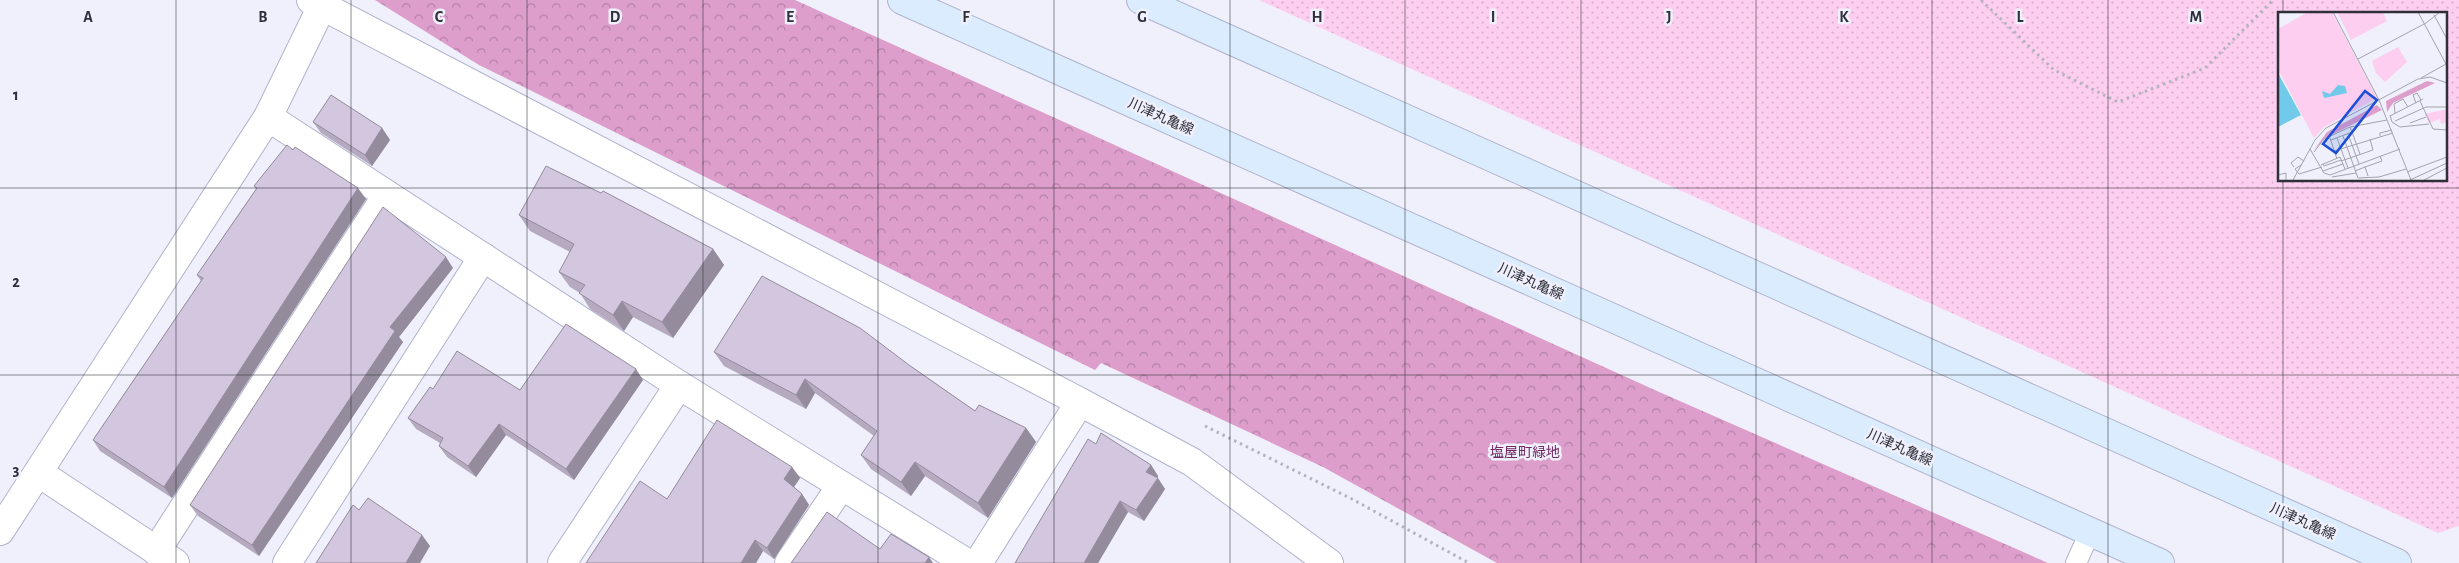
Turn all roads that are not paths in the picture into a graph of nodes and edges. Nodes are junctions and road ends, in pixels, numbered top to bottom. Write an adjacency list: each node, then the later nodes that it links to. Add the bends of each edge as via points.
1 (902, 0): 12 (main road, 川津丸亀線)
2 (1141, 0): 22 (main road, 川津丸亀線)
3 (316, 3): 4 (street); 8 (street)
4 (268, 117): 5 (street); 9 (street)
5 (386, 195): 6 (street); 13 (street)
6 (483, 257): 7 (street); 14 (street)
7 (679, 385): 10 (street); 15 (street)
8 (1080, 402): 18 (street); 19 (street, via 1192,462)
9 (39, 473): 11 (street); 13 (street)
10 (841, 486): 16 (street); 17 (street)
11 (0, 532)
12 (2090, 532): 20 (lane); 21 (main road, 川津丸亀線)
13 (166, 557)
14 (287, 563)
15 (562, 563)
16 (789, 563)
17 (967, 563)
18 (978, 563)
19 (1330, 563)
20 (2076, 563)
21 (2160, 563)
22 (2397, 563)

